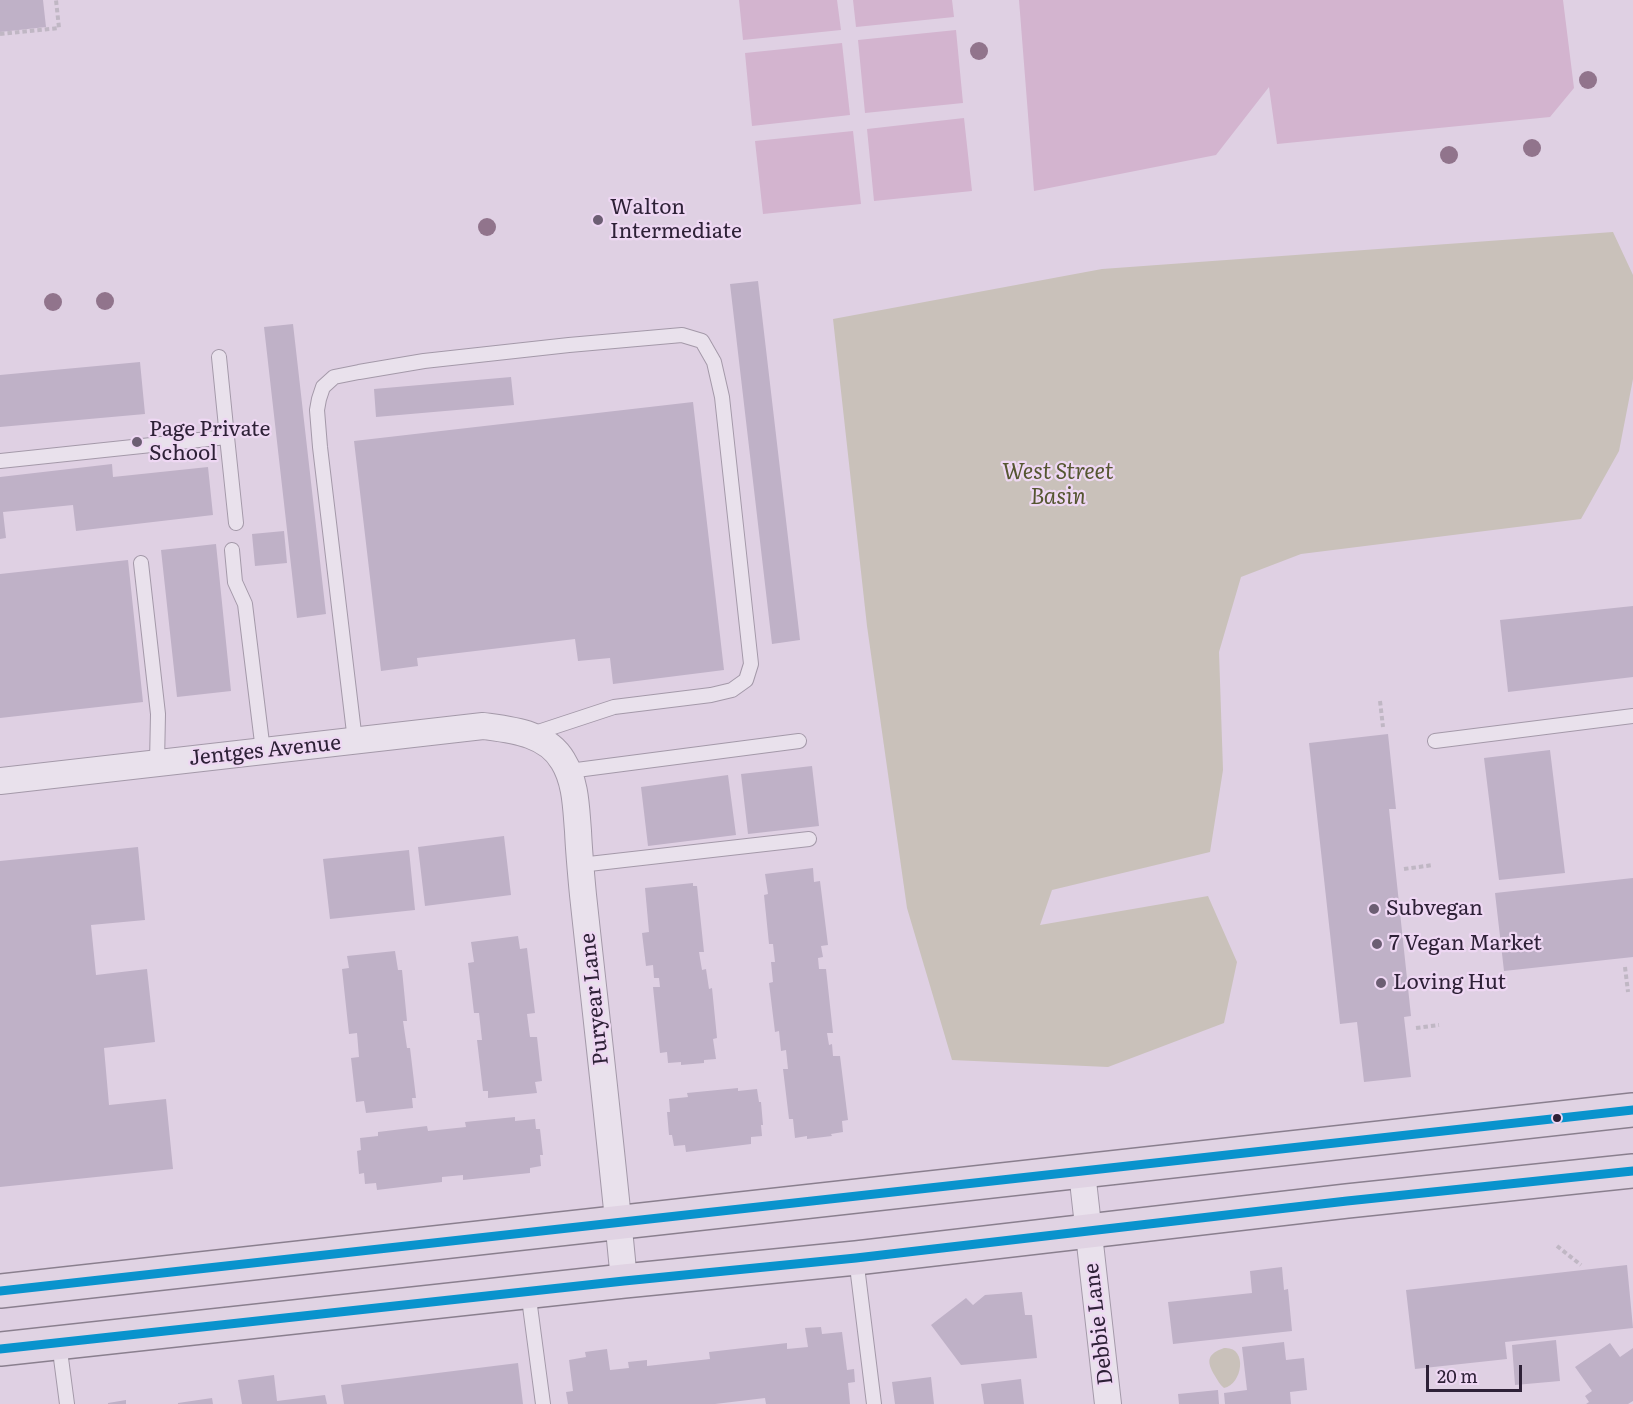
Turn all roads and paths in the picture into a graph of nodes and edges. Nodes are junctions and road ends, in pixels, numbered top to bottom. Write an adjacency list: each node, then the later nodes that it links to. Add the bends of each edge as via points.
1 (56, 0): 2 (path, via 59,28)
2 (0, 34)
3 (219, 357): 4 (lane)
4 (227, 437): 5 (lane); 6 (lane)
5 (0, 461)
6 (236, 523)
7 (232, 550): 16 (lane, via 235,582 245,604)
8 (141, 563): 17 (lane, via 158,714)
9 (1380, 701): 11 (path)
10 (1633, 716): 15 (lane)
11 (1383, 727)
12 (530, 735): 13 (street, Jentges Avenue, via 483,726); 13 (lane, via 614,707 711,695 732,690 746,680 751,664 722,397 714,362 702,341 682,335 424,361 334,377 323,387 317,410 320,447); 18 (street, Puryear Lane, via 556,750)
13 (355, 741): 16 (street, Jentges Avenue)
14 (799, 741): 18 (lane)
15 (1435, 741)
16 (263, 751): 17 (street, Jentges Avenue)
17 (157, 763): 19 (street, Jentges Avenue)
18 (569, 771): 21 (street, Puryear Lane)
19 (0, 781)
20 (809, 839): 21 (lane)
21 (580, 865): 31 (street, Puryear Lane)
22 (1433, 865): 23 (path)
23 (1404, 869)
24 (1625, 967): 25 (path)
25 (1628, 992)
26 (1440, 1025): 27 (path)
27 (1416, 1028)
28 (1633, 1110): 30 (main road)
29 (1633, 1171): 32 (main road)
30 (1082, 1172): 31 (main road); 32 (street, Debbie Lane)
31 (619, 1222): 36 (street, Puryear Lane); 37 (main road)
32 (1088, 1230): 34 (main road); 44 (street, Debbie Lane)
33 (1557, 1246): 35 (path)
34 (856, 1257): 36 (main road); 43 (lane)
35 (1581, 1265)
36 (624, 1281): 38 (main road)
37 (0, 1291)
38 (528, 1292): 39 (main road); 42 (lane)
39 (59, 1343): 40 (main road); 41 (lane)
40 (0, 1349)
41 (67, 1404)
42 (543, 1404)
43 (874, 1404)
44 (1108, 1404)

